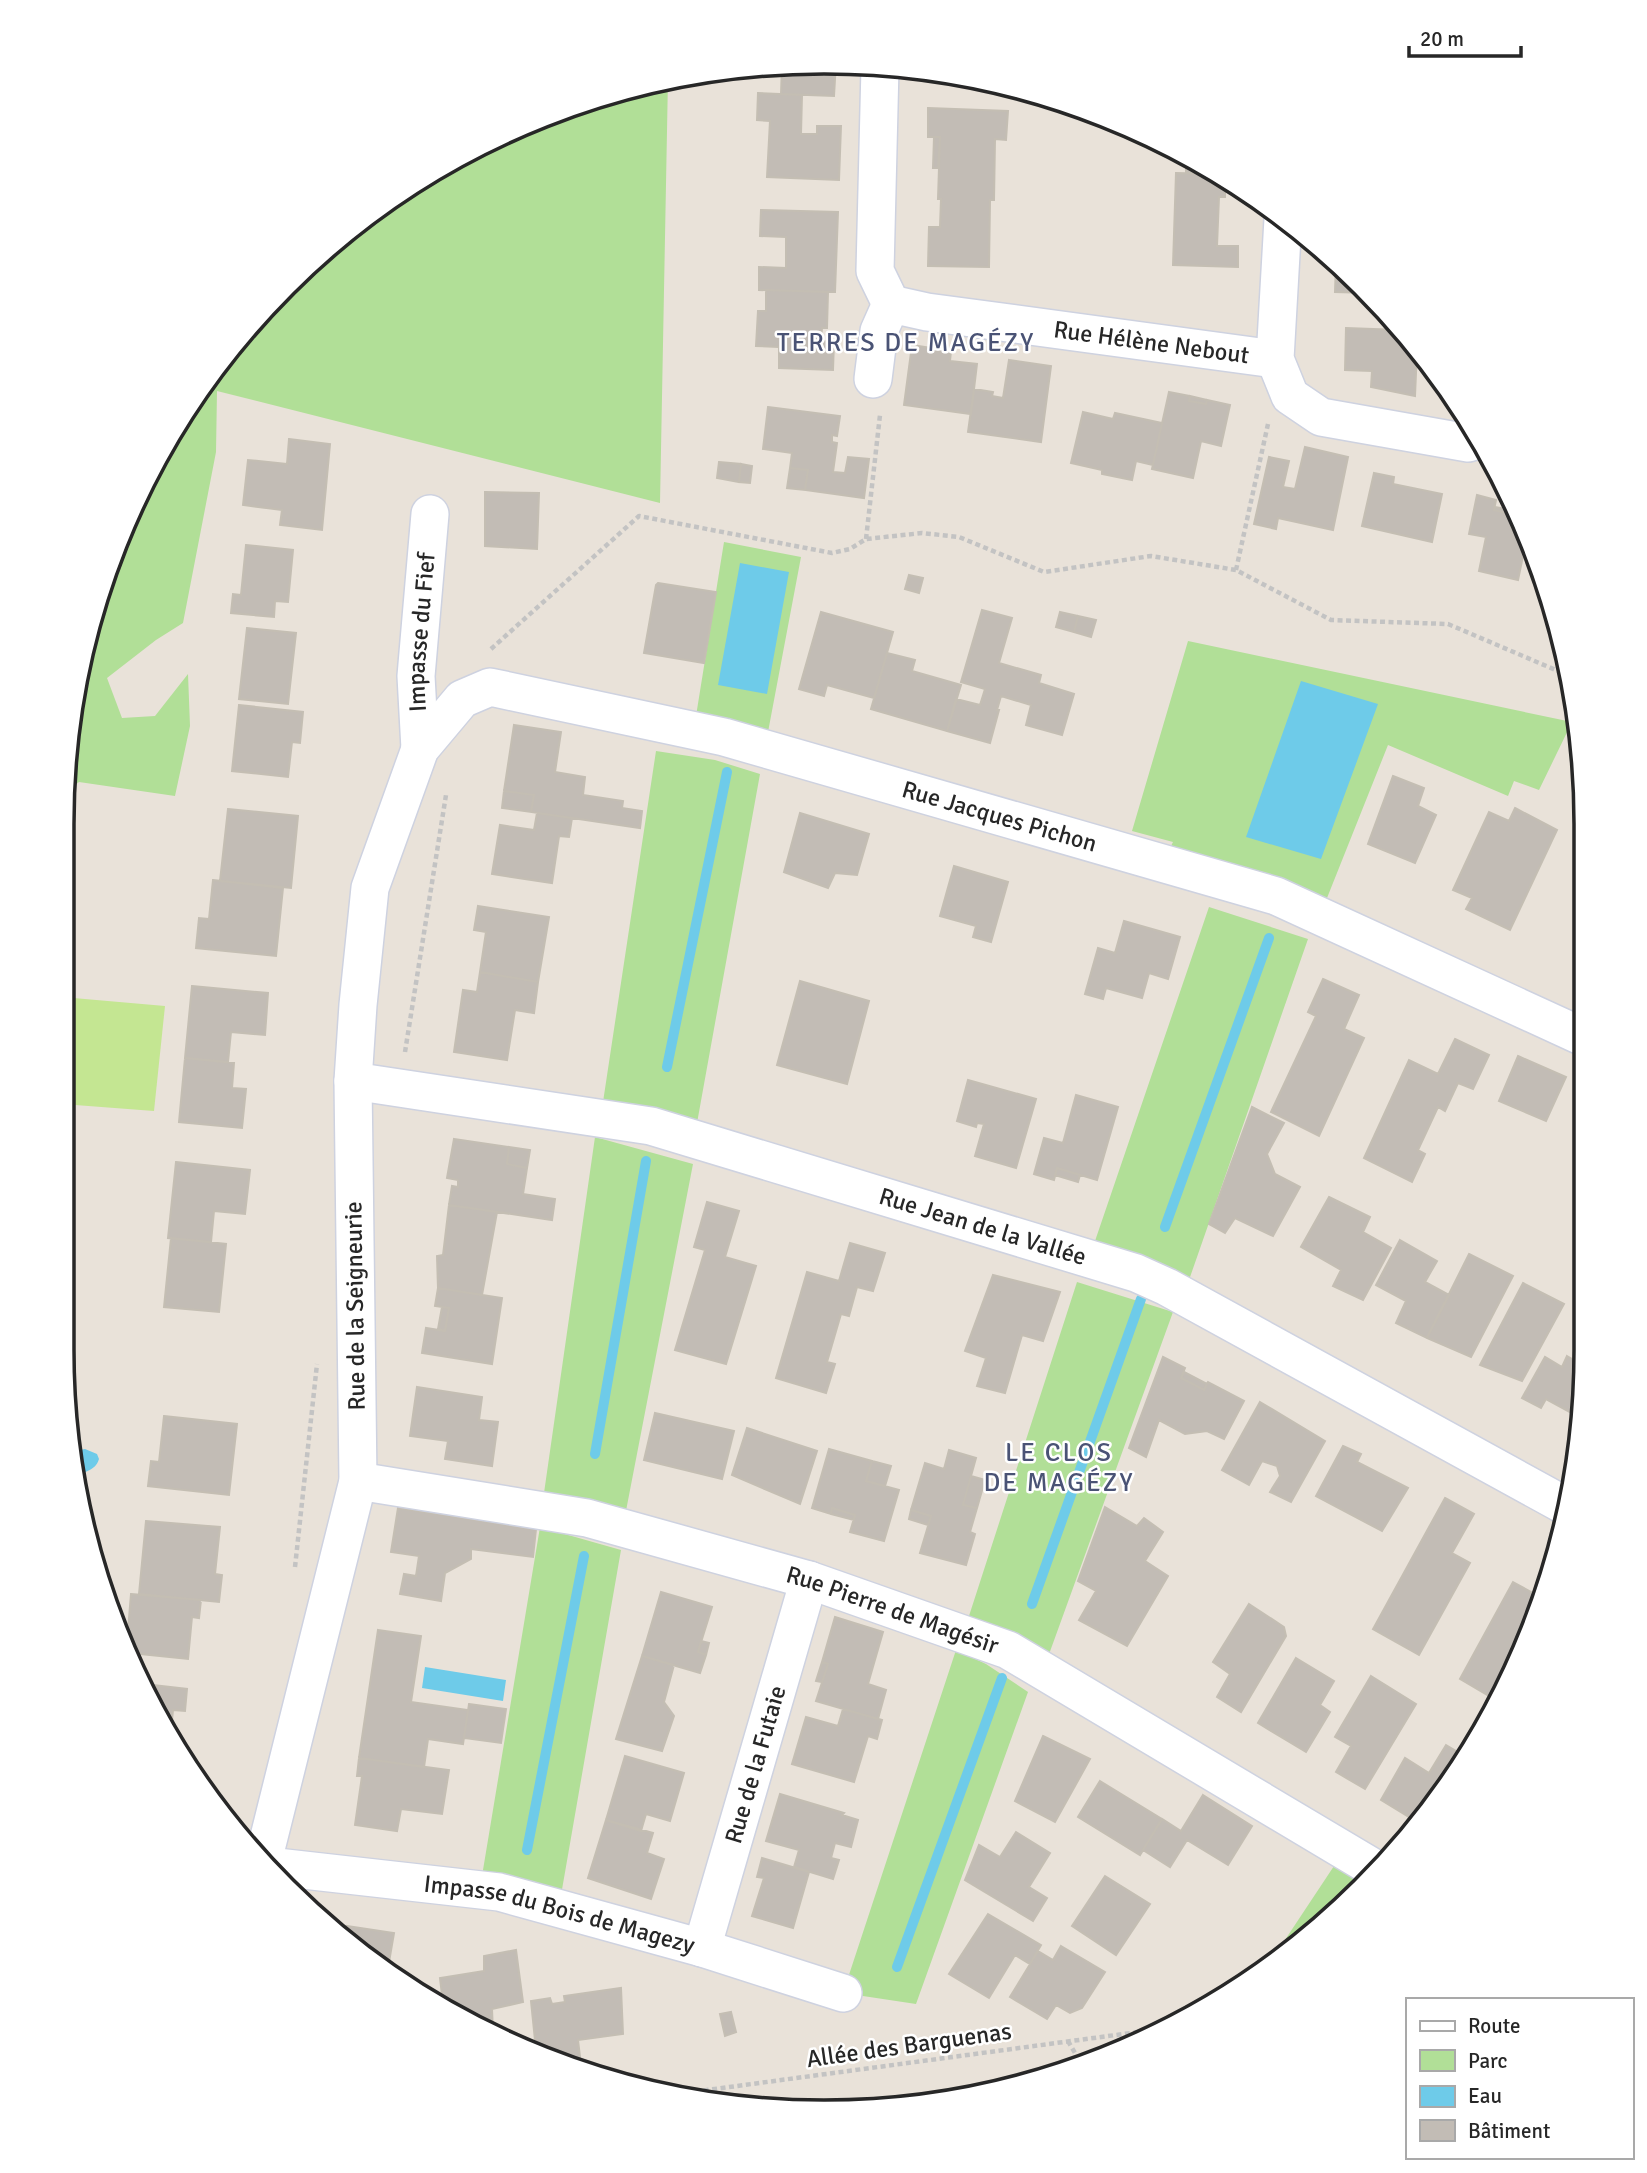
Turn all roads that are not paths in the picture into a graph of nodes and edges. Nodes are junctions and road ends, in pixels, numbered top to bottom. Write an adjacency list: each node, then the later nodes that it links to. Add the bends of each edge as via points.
1 (880, 76): 3 (street, via 875,271)
2 (1282, 230): 4 (street)
3 (891, 304): 4 (street, Rue Hélène Nebout); 5 (street, via 879,331)
4 (1275, 359): 6 (street, via 1290,396 1321,417)
5 (873, 379)
6 (1469, 443)
7 (430, 514): 8 (street, Impasse du Fief, via 416,676)
8 (420, 749): 9 (street, Rue Jacques Pichon, via 462,699 490,687 724,737 1276,896); 10 (street, Rue de la Seigneurie, via 370,888)
9 (1574, 1033)
10 (353, 1081): 11 (street, Rue de la Seigneurie); 12 (street, Rue Jean de la Vallée, via 651,1126 1136,1273)
11 (358, 1481): 13 (street, Rue Pierre de Magésir, via 587,1518); 14 (street, Rue de la Seigneurie)
12 (1558, 1502)
13 (809, 1580): 15 (street, Rue Pierre de Magésir, via 1008,1650); 17 (street, Rue de la Futaie)
14 (266, 1850)
15 (1368, 1865)
16 (282, 1868): 17 (street, Impasse du Bois de Magezy, via 499,1892)
17 (702, 1948): 18 (street, Impasse du Bois de Magezy)
18 (843, 1993)

